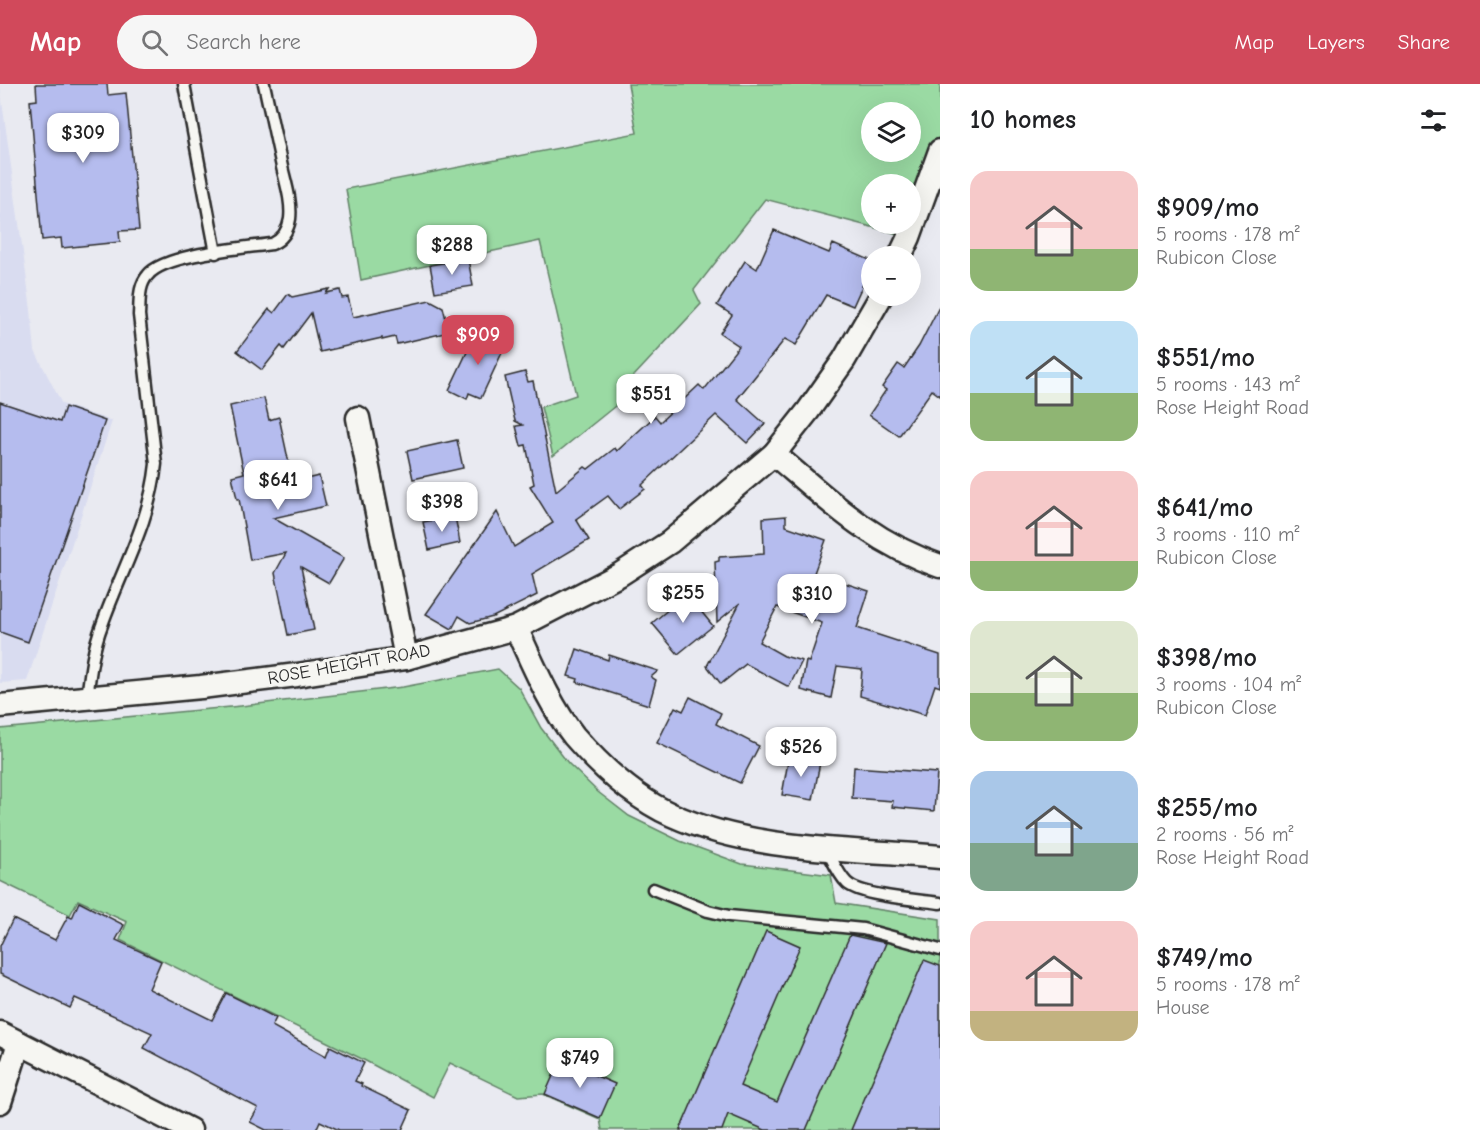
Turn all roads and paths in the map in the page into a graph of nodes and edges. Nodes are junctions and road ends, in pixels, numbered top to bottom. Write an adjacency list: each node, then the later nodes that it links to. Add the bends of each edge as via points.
1 (184, 84): 5 (lane)
2 (264, 84): 5 (lane, via 291,210 290,222 284,236 272,244)
3 (940, 151): 4 (street)
4 (905, 246)
5 (216, 253): 12 (lane, via 174,260 156,268 142,284 139,315 156,464 154,481 149,507 101,626)
6 (875, 306): 8 (street, ROSE HEIGHT ROAD, via 844,360)
7 (358, 418): 11 (street)
8 (774, 454): 9 (street, via 847,517 883,541); 10 (street, ROSE HEIGHT ROAD, via 670,542 619,575)
9 (940, 566)
10 (516, 628): 11 (street, ROSE HEIGHT ROAD); 14 (street, via 546,691 573,734 637,795 672,815 711,829)
11 (406, 658): 12 (street, ROSE HEIGHT ROAD, via 265,679)
12 (87, 698): 13 (street, ROSE HEIGHT ROAD)
13 (0, 706)
14 (825, 848): 15 (street); 17 (lane, via 852,886)
15 (940, 857)
16 (653, 889): 18 (lane, via 729,916 863,929)
17 (940, 903)
18 (940, 950)
19 (9, 1038): 20 (street); 21 (street)
20 (0, 1102)
21 (190, 1130)

